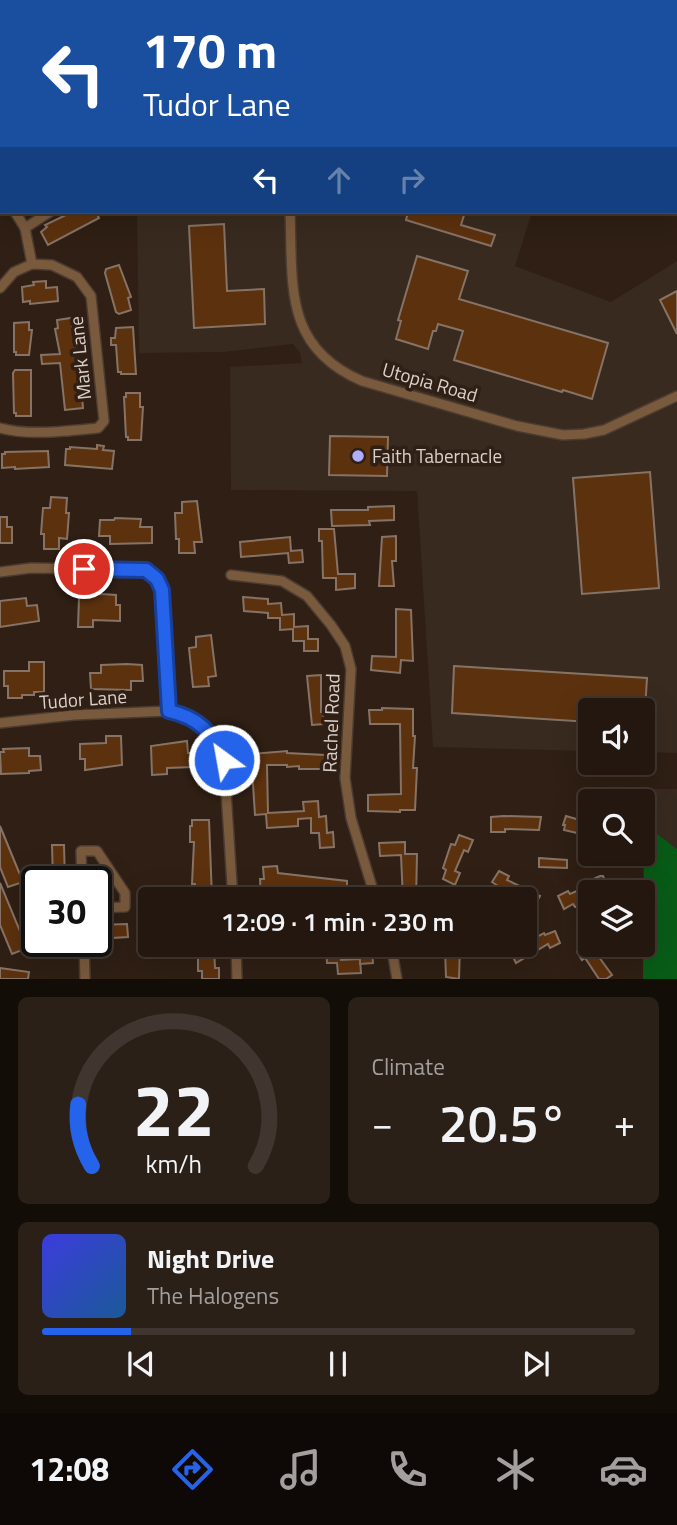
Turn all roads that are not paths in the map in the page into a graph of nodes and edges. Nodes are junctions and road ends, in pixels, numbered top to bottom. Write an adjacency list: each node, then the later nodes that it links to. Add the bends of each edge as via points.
1 (16, 214): 4 (street)
2 (47, 214): 4 (street)
3 (290, 214): 7 (street, Utopia Road, via 295,305 302,327 312,346 343,373 517,426 563,435 604,430)
4 (25, 228): 5 (street)
5 (33, 264): 6 (street, via 14,272); 8 (street, Mark Lane, via 52,265 77,277 91,296 104,421 98,428 85,429 15,432)
6 (0, 288)
7 (677, 396)
8 (0, 428)
9 (0, 572): 11 (street, via 31,568 146,570 157,579 162,590)
10 (231, 575): 17 (street, Rachel Road, via 282,581 307,596 345,646 351,669 345,778 351,818)
11 (169, 711): 12 (street, Tudor Lane); 16 (street, Tudor Lane, via 200,724 224,760)
12 (0, 723)
13 (81, 866): 14 (street, via 81,851 97,851)
14 (107, 866)
15 (112, 874): 18 (street, via 125,893 125,907)
16 (232, 887)
17 (372, 887)
18 (112, 907)
19 (84, 957): 22 (street)
20 (236, 957): 23 (street)
21 (393, 957): 24 (street)
22 (85, 979)
23 (237, 979)
24 (397, 979)

